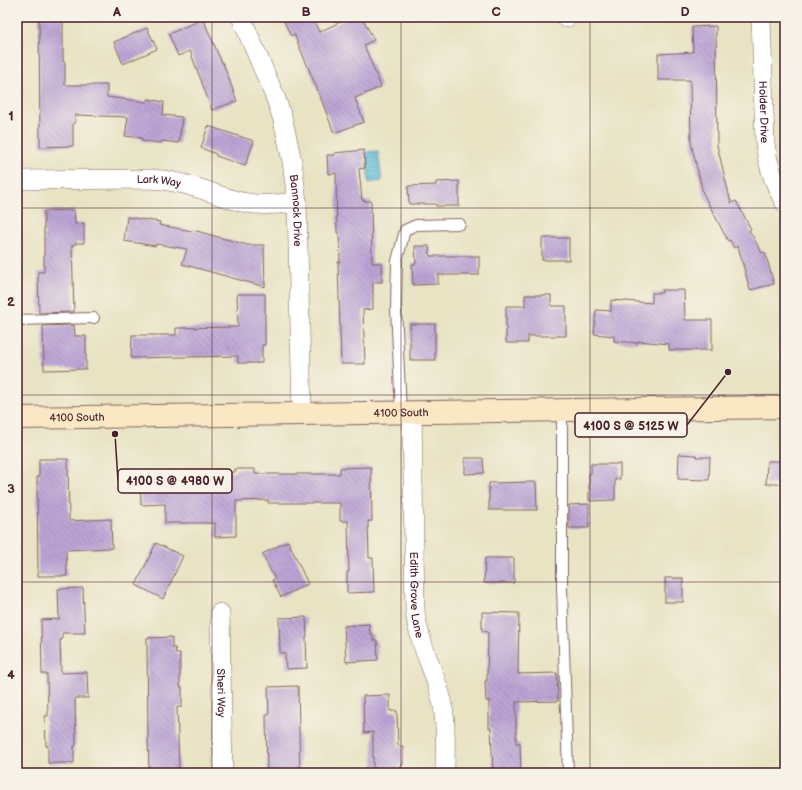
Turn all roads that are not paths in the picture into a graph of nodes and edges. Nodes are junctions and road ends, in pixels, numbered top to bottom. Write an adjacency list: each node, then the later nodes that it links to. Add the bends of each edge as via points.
1 (241, 17): 4 (street, Bannock Drive, via 283,120)
2 (761, 17): 5 (street, Holder Drive, via 765,144 772,176)
3 (17, 180): 4 (street, Lark Way, via 152,179 190,185 250,204)
4 (297, 202): 12 (street, Bannock Drive)
5 (785, 202)
6 (460, 224): 11 (lane, via 416,225 405,230 397,261 396,308)
7 (94, 318): 8 (lane)
8 (17, 320)
9 (785, 407): 10 (main road, 4100 South)
10 (562, 410): 11 (main road, 4100 South); 17 (lane, via 562,588)
11 (406, 412): 12 (main road, 4100 South); 16 (street, Edith Grove Lane, via 415,612 419,634 443,706)
12 (302, 414): 13 (main road, 4100 South)
13 (17, 418)
14 (220, 613): 15 (street, Sheri Way)
15 (223, 773)
16 (445, 773)
17 (568, 773)

